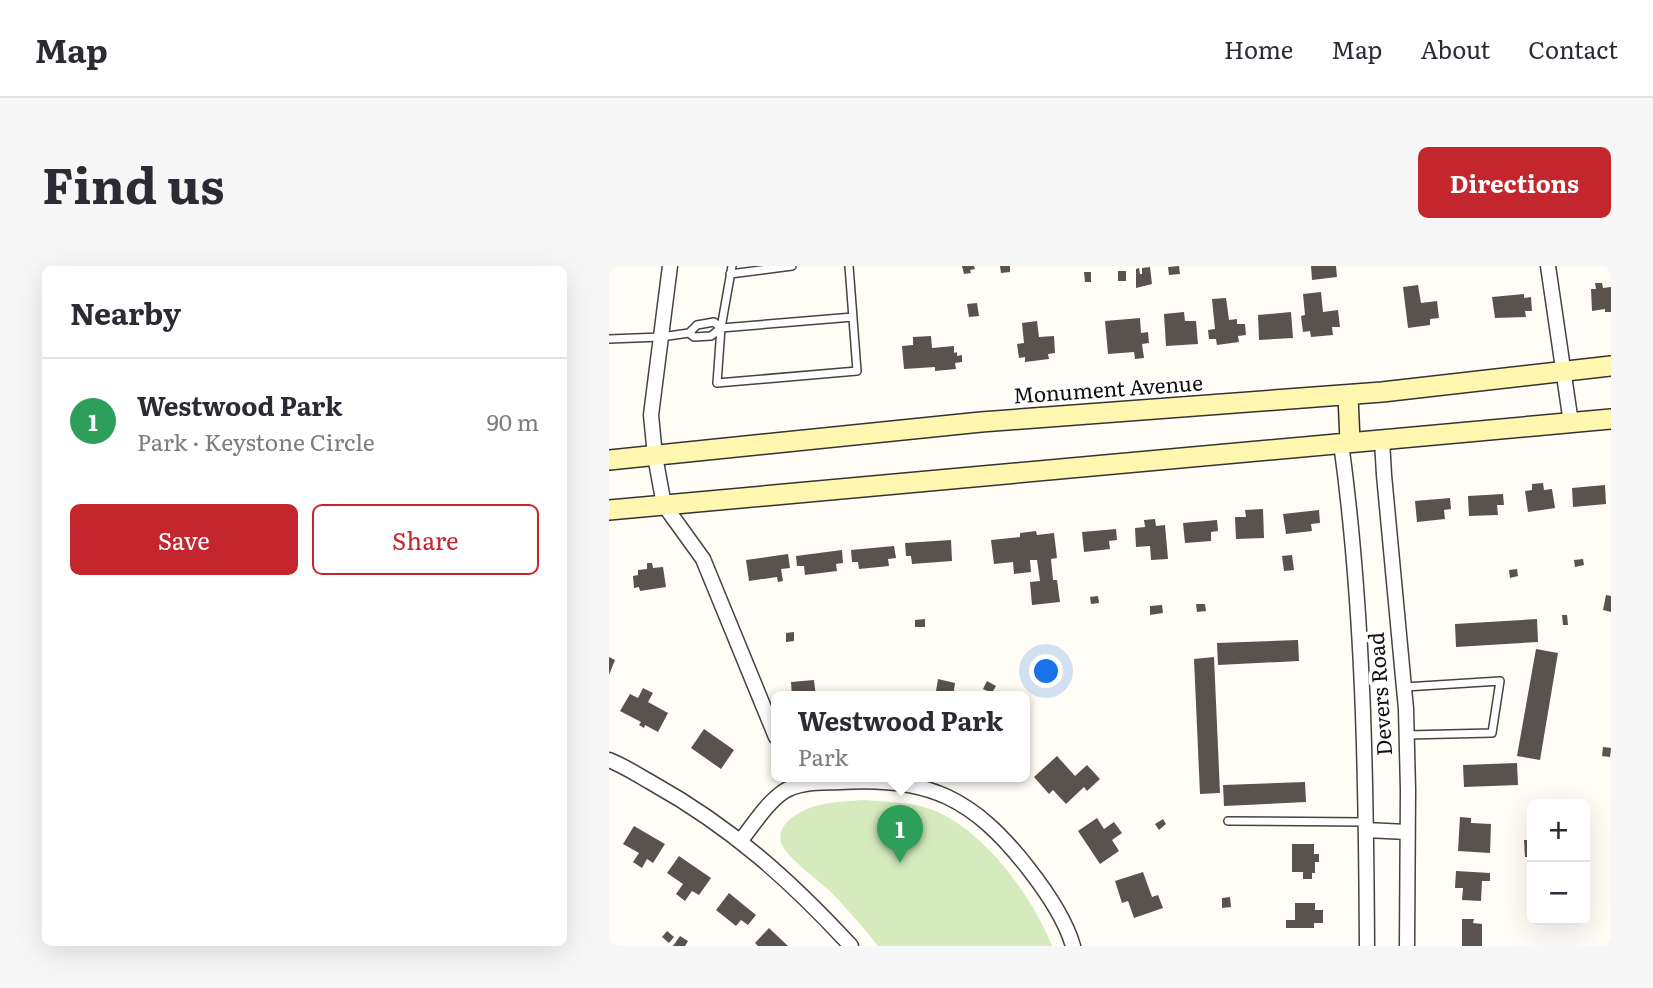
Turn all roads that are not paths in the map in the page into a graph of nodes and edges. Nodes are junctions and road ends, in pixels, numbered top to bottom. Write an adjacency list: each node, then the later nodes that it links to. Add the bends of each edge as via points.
1 (670, 266): 9 (street)
2 (792, 266): 5 (lane)
3 (849, 266): 6 (lane)
4 (1548, 266): 12 (street)
5 (731, 270): 7 (lane)
6 (853, 317): 7 (lane); 7 (lane, via 857,371 717,383)
7 (721, 328): 8 (lane, via 711,337); 8 (lane, via 703,324)
8 (689, 333): 9 (lane)
9 (661, 337): 10 (lane); 18 (street, via 651,415)
10 (609, 340)
11 (1611, 366): 12 (street, Monument Avenue)
12 (1565, 371): 13 (street, Monument Avenue); 15 (street)
13 (1348, 395): 17 (street); 18 (street, Monument Avenue, via 981,422)
14 (1611, 419): 15 (street)
15 (1571, 423): 16 (street)
16 (1383, 440): 17 (street); 22 (street, Devers Road)
17 (1345, 443): 20 (street); 29 (street, Devers Road, via 1361,661)
18 (655, 456): 19 (street, Monument Avenue); 20 (street)
19 (609, 460)
20 (664, 505): 21 (street); 23 (street, via 703,559)
21 (609, 510)
22 (1404, 687): 24 (street, Devers Road); 24 (lane, via 1500,681 1492,733)
23 (771, 725)
24 (1406, 736): 30 (street, Devers Road)
25 (609, 760): 31 (street, via 682,799)
26 (794, 782): 31 (street)
27 (887, 782): 33 (street, via 940,793 993,827 1037,879)
28 (1228, 821): 29 (lane)
29 (1366, 826): 30 (street); 34 (street, Devers Road)
30 (1406, 832): 35 (street, Devers Road)
31 (741, 840): 32 (street, via 798,890)
32 (851, 946)
33 (1073, 946)
34 (1367, 946)
35 (1407, 946)

